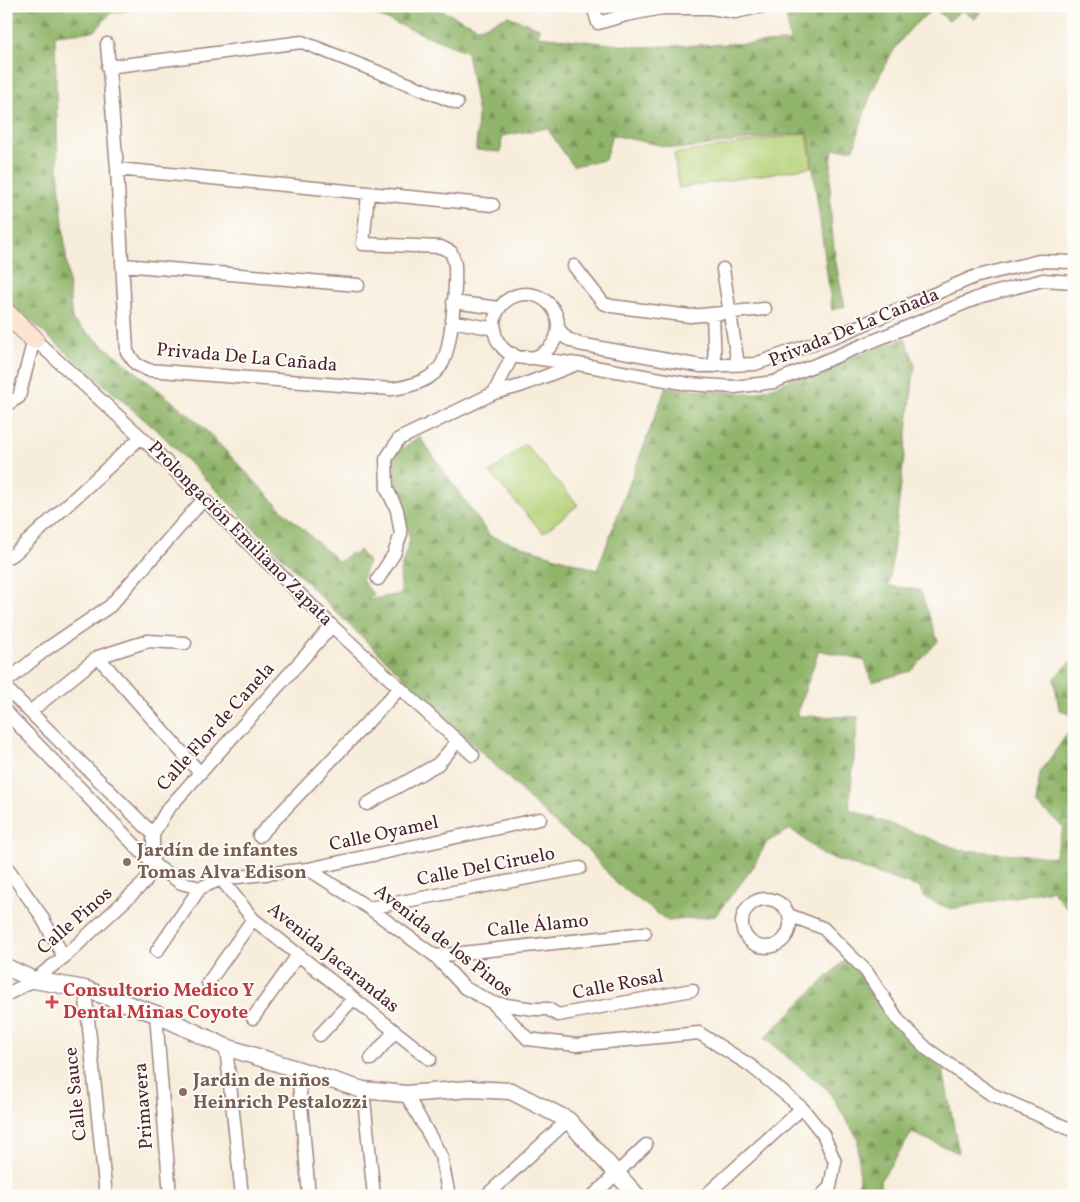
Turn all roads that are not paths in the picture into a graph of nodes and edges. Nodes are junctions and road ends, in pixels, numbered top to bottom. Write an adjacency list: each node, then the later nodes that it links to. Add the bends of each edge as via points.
1 (593, 6): 2 (street, via 598,23 662,8 710,8 735,12)
2 (764, 6)
3 (107, 44): 4 (street, Privada De La Cañada)
4 (108, 67): 5 (street, via 302,42); 6 (street, Privada De La Cañada)
5 (458, 103)
6 (117, 169): 7 (street); 10 (street, Privada De La Cañada)
7 (368, 194): 8 (street); 15 (street, Privada De La Cañada, via 363,244 441,247 451,252 456,264)
8 (492, 205)
9 (1074, 262): 28 (street, Privada De La Cañada, via 1039,261 974,277 841,334 755,364)
10 (123, 265): 14 (street); 21 (street, Privada De La Cañada, via 128,352 136,364 148,370 391,389 410,387 433,374 443,362)
11 (574, 266): 20 (street, via 603,303 690,316)
12 (723, 269): 19 (street)
13 (1074, 282): 27 (street, Privada De La Cañada, via 1043,280 982,296 774,382 735,387 688,384)
14 (358, 285)
15 (453, 302): 16 (street); 21 (street, Privada De La Cañada)
16 (499, 308): 22 (street, via 516,295 536,295 553,309); 23 (street)
17 (765, 309): 19 (street)
18 (6, 313): 24 (main road, Prolongación Emiliano Zapata)
19 (730, 313): 20 (street); 28 (street)
20 (713, 314): 29 (street)
21 (452, 321): 23 (street)
22 (558, 328): 26 (street, via 550,347 535,356); 29 (street, Privada De La Cañada, via 566,338 579,344)
23 (494, 329): 25 (street, via 501,344)
24 (34, 339): 31 (street, via 19,397); 32 (street, Prolongación Emiliano Zapata)
25 (513, 354): 26 (street); 30 (street)
26 (526, 357): 27 (street, Privada De La Cañada)
27 (578, 364): 30 (street)
28 (738, 365): 29 (street, Privada De La Cañada)
29 (715, 366)
30 (494, 394): 35 (street, via 399,439 386,459 387,488 397,510 401,534 394,554)
31 (6, 405)
32 (141, 437): 33 (street, Prolongación Emiliano Zapata); 34 (street)
33 (204, 499): 36 (street, Prolongación Emiliano Zapata); 39 (street, via 110,606 45,650)
34 (6, 558)
35 (378, 579)
36 (332, 626): 41 (street, Prolongación Emiliano Zapata); 46 (street, Calle Flor de Canela)
37 (185, 643): 38 (street, via 148,641)
38 (98, 657): 42 (street); 46 (street)
39 (6, 682)
40 (6, 688): 42 (street)
41 (400, 688): 44 (street, Prolongación Emiliano Zapata); 50 (street)
42 (32, 711): 49 (street)
43 (6, 712): 51 (street)
44 (458, 741): 45 (street, Prolongación Emiliano Zapata); 47 (street, via 438,764)
45 (473, 756)
46 (200, 773): 49 (street, Calle Flor de Canela, via 167,810)
47 (367, 804)
48 (540, 819): 54 (street, Calle Oyamel)
49 (153, 834): 51 (street)
50 (259, 836)
51 (153, 864): 56 (street, via 180,883); 64 (street, Calle Pinos, via 145,882 130,898)
52 (6, 866): 64 (street, via 40,914)
53 (580, 868): 57 (street, Calle Del Ciruelo)
54 (308, 869): 55 (street, Calle Oyamel); 57 (street, Avenida de los Pinos)
55 (221, 879): 56 (street, Calle Oyamel); 59 (street, Avenida Jacarandas)
56 (200, 888): 61 (street)
57 (369, 908): 63 (street, Avenida de los Pinos)
58 (788, 915): 85 (street, via 823,928 866,971 899,1021 928,1049 991,1094)
59 (253, 919): 62 (street, Avenida Jacarandas); 67 (street)
60 (645, 933): 63 (street, Calle Álamo)
61 (157, 951)
62 (298, 955): 71 (street, Avenida Jacarandas); 74 (street)
63 (435, 956): 72 (street, Avenida de los Pinos, via 465,988)
64 (64, 957): 66 (street, Calle Pinos)
65 (6, 967): 66 (street)
66 (34, 980): 68 (street); 70 (street, Calle Pinos)
67 (208, 983)
68 (85, 989): 73 (street); 88 (street, Calle Sauce)
69 (692, 990): 72 (street, Calle Rosal, via 558,1015 548,1009)
70 (6, 995)
71 (354, 999): 75 (street, Avenida Jacarandas); 76 (street)
72 (493, 1002): 83 (street, Avenida de los Pinos, via 528,1039 576,1045 699,1033 750,1066)
73 (156, 1014): 77 (street); 89 (street, Primavera)
74 (253, 1018)
75 (395, 1031): 78 (street); 79 (street, Avenida Jacarandas)
76 (320, 1035)
77 (226, 1047): 80 (street); 90 (street)
78 (371, 1059)
79 (430, 1059)
80 (298, 1070): 81 (street); 91 (street)
81 (363, 1090): 82 (street); 92 (street)
82 (406, 1094): 84 (street, via 470,1089 511,1091); 93 (street, via 440,1156)
83 (802, 1108): 97 (street); 98 (street, Avenida de los Pinos, via 823,1134 835,1162 830,1187)
84 (568, 1120): 87 (street); 94 (street)
85 (1074, 1131)
86 (646, 1145): 87 (street)
87 (616, 1173): 95 (street); 96 (street)
88 (106, 1196)
89 (170, 1196)
90 (242, 1196)
91 (309, 1196)
92 (374, 1196)
93 (449, 1196)
94 (486, 1196)
95 (593, 1196)
96 (637, 1196)
97 (705, 1196)
98 (821, 1196)

